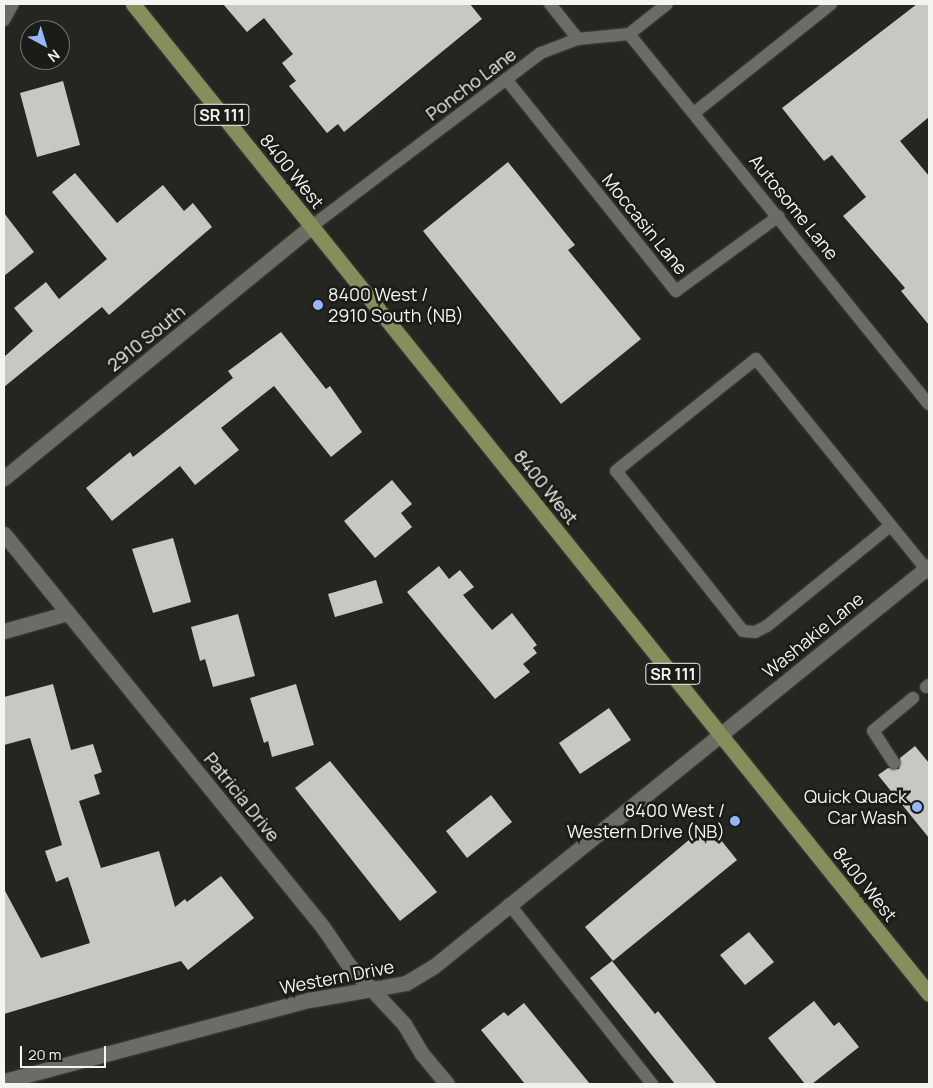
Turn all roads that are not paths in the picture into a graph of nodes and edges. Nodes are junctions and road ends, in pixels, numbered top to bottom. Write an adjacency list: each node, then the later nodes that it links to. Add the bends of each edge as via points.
1 (13, 4): 6 (lane)
2 (132, 4): 12 (main road, 8400 West / SR 111)
3 (550, 4): 8 (lane)
4 (666, 4): 7 (lane)
5 (832, 4): 10 (lane)
6 (4, 20)
7 (629, 34): 8 (lane, Poncho Lane); 10 (lane, Autosome Lane)
8 (578, 38): 9 (lane, Poncho Lane, via 541,53)
9 (506, 80): 11 (lane, Moccasin Lane, via 676,292); 12 (lane, Poncho Lane)
10 (694, 113): 11 (lane, Autosome Lane)
11 (779, 216): 13 (lane, Autosome Lane)
12 (312, 226): 14 (street, 2910 South); 21 (main road, 8400 West / SR 111)
13 (929, 404)
14 (4, 478)
15 (890, 526): 15 (lane, via 756,358 616,471 742,631 755,632 767,626); 17 (lane)
16 (4, 534): 18 (street, Patricia Drive)
17 (928, 570): 21 (street, Washakie Lane)
18 (68, 613): 19 (street); 24 (street, Patricia Drive, via 322,926 348,964)
19 (4, 631)
20 (913, 698): 22 (lane, via 873,731)
21 (720, 734): 23 (street, Western Drive); 25 (main road, 8400 West / SR 111)
22 (894, 763)
23 (510, 904): 24 (street, Western Drive, via 432,967 406,983); 28 (lane)
24 (373, 990): 26 (street, Western Drive, via 309,1000); 27 (street, Patricia Drive, via 404,1024 422,1054)
25 (929, 994)
26 (4, 1081)
27 (447, 1084)
28 (652, 1084)

